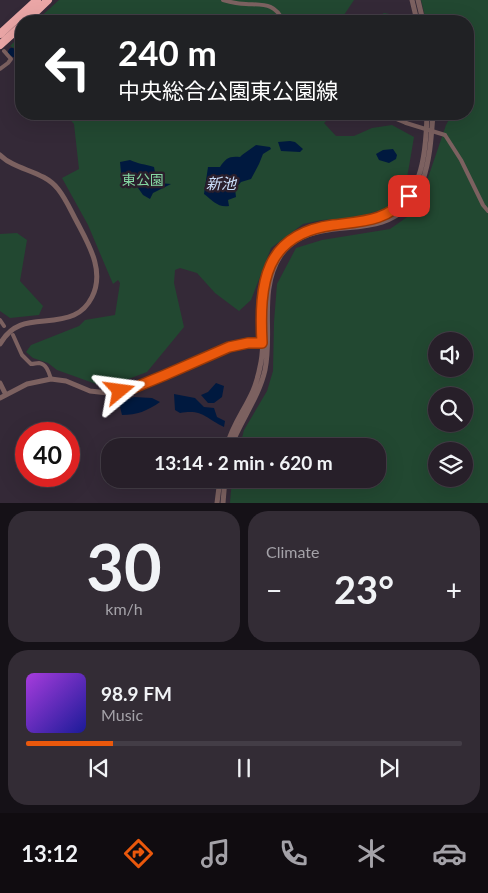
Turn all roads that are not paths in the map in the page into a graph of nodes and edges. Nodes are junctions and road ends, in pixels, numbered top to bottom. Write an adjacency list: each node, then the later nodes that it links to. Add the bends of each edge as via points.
1 (37, 0): 6 (highway)
2 (48, 0): 7 (highway)
3 (223, 0): 8 (street, via 269,6)
4 (412, 0): 9 (street)
5 (418, 0): 10 (street)
6 (21, 15)
7 (32, 15)
8 (280, 15)
9 (416, 15)
10 (422, 15)
11 (15, 20): 13 (highway)
12 (15, 33): 14 (highway)
13 (0, 34)
14 (2, 48): 15 (street, via 10,59)
15 (0, 69)
16 (399, 120): 20 (street, bridge, via 445,135)
17 (427, 120): 24 (street, via 425,150 416,183 399,206 364,221 302,232 276,255 262,291)
18 (433, 120): 24 (street, via 423,182 418,194 395,217 383,222 313,233 282,253 268,290)
19 (0, 155): 25 (street, via 6,161 48,179 57,188 88,243 98,274 95,292 86,308 63,319 20,325)
20 (488, 211)
21 (0, 320): 22 (street)
22 (4, 326)
23 (13, 335): 26 (street, via 22,355 31,364 45,366)
24 (265, 343): 26 (street, via 229,347 131,389 108,393); 30 (street, via 255,386); 31 (street, via 264,371)
25 (0, 344)
26 (51, 379): 28 (street, via 39,380)
27 (0, 383): 28 (street)
28 (6, 395): 29 (street)
29 (0, 398)
30 (230, 438)
31 (234, 438)
32 (219, 488): 34 (street)
33 (224, 488): 35 (street)
34 (217, 503)
35 (223, 503)

